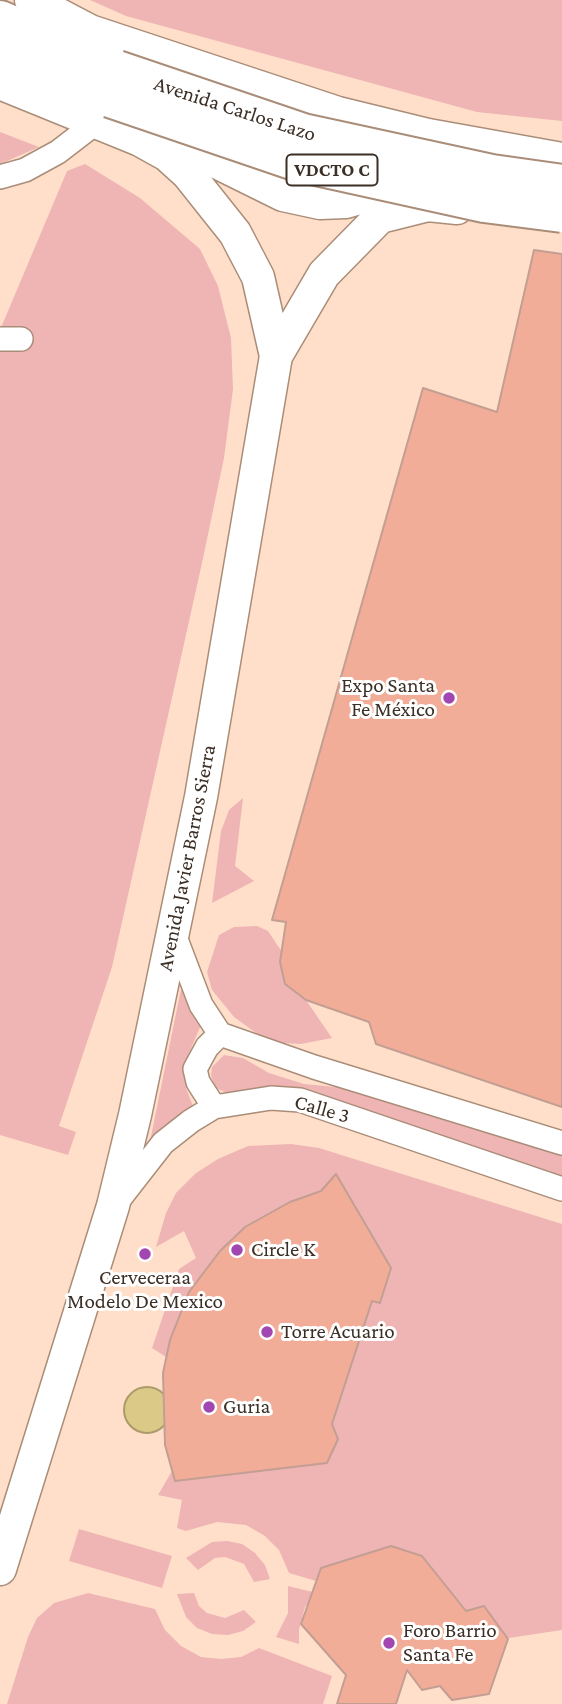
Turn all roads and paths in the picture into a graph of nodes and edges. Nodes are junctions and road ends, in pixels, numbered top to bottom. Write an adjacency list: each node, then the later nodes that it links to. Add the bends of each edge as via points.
1 (31, 0): 6 (street, Avenida Carlos Lazo, via 90,31 338,113)
2 (0, 20): 5 (highway, Avenida Carlos Lazo / VDCTO C)
3 (0, 53): 5 (highway, Avenida Carlos Lazo / VDCTO C)
4 (0, 83): 5 (street, Avenida Carlos Lazo)
5 (108, 97): 7 (street, Avenida Carlos Lazo); 9 (street, via 58,152); 10 (highway, Avenida Carlos Lazo / VDCTO C, bridge); 11 (highway, Avenida Carlos Lazo / VDCTO C, bridge, via 298,162 484,203)
6 (428, 135): 7 (street, via 391,186 333,203 283,195 202,156); 8 (street, Avenida Carlos Lazo)
7 (167, 155): 13 (street, Avenida Carlos Lazo, via 205,193 235,233 258,277)
8 (562, 159)
9 (0, 177)
10 (562, 184)
11 (562, 213)
12 (562, 223): 13 (street, Avenida Javier Barros Sierra, via 428,205 380,217 324,274)
13 (276, 356): 14 (street, Avenida Javier Barros Sierra, via 201,797)
14 (173, 932): 15 (street, via 201,1005); 19 (street, Avenida Javier Barros Sierra)
15 (220, 1034): 16 (street, via 207,1046 195,1069); 17 (street, Calle 3)
16 (214, 1107): 18 (street, Calle 3, via 271,1098 300,1100); 19 (street, Calle 3, via 163,1143)
17 (562, 1143)
18 (562, 1189)
19 (113, 1206): 20 (street, Avenida Javier Barros Sierra)
20 (0, 1569)

